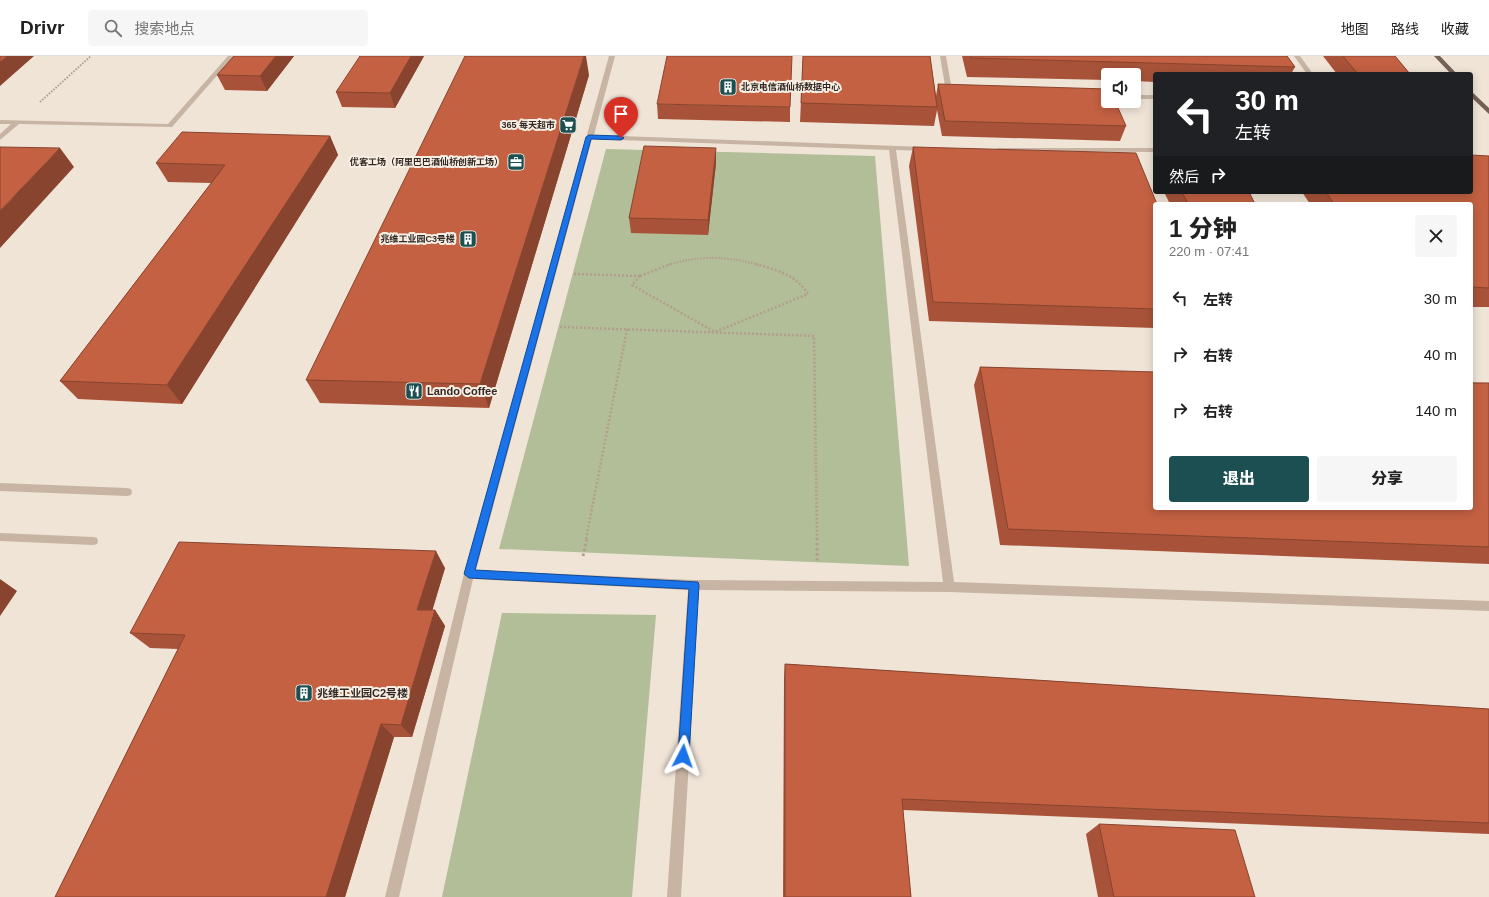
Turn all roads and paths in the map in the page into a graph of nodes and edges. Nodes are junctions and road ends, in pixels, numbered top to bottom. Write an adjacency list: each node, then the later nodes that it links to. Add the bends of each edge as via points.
1 (91, 56): 15 (path)
2 (231, 56): 15 (street, via 170,126)
3 (612, 56): 16 (street)
4 (943, 56): 9 (street, via 948,92)
5 (1297, 56): 7 (street)
6 (1437, 56): 8 (main road)
7 (1309, 72)
8 (1452, 72)
9 (964, 92)
10 (1473, 95): 13 (main road)
11 (1141, 96): 12 (street)
12 (1153, 97)
13 (1489, 112)
14 (0, 122): 15 (street)
15 (17, 122): 17 (street)
16 (589, 137): 18 (street); 22 (street)
17 (0, 138)
18 (892, 149): 19 (street); 35 (street)
19 (932, 149)
20 (988, 150): 21 (street)
21 (1153, 150)
22 (551, 274): 23 (path); 24 (street)
23 (640, 276): 26 (path, via 632,285); 26 (path, via 670,263 723,256 784,273 804,285 808,294)
24 (537, 326): 25 (path); 31 (street)
25 (627, 329): 26 (path); 32 (path)
26 (715, 332): 34 (path, via 814,336)
27 (0, 487): 28 (street)
28 (128, 492)
29 (0, 537): 30 (street)
30 (93, 541)
31 (469, 574): 32 (street); 37 (street)
32 (579, 578): 33 (street)
33 (694, 585): 34 (street); 38 (street)
34 (818, 585): 35 (street)
35 (949, 587): 36 (street)
36 (1489, 606)
37 (392, 897)
38 (674, 897)

